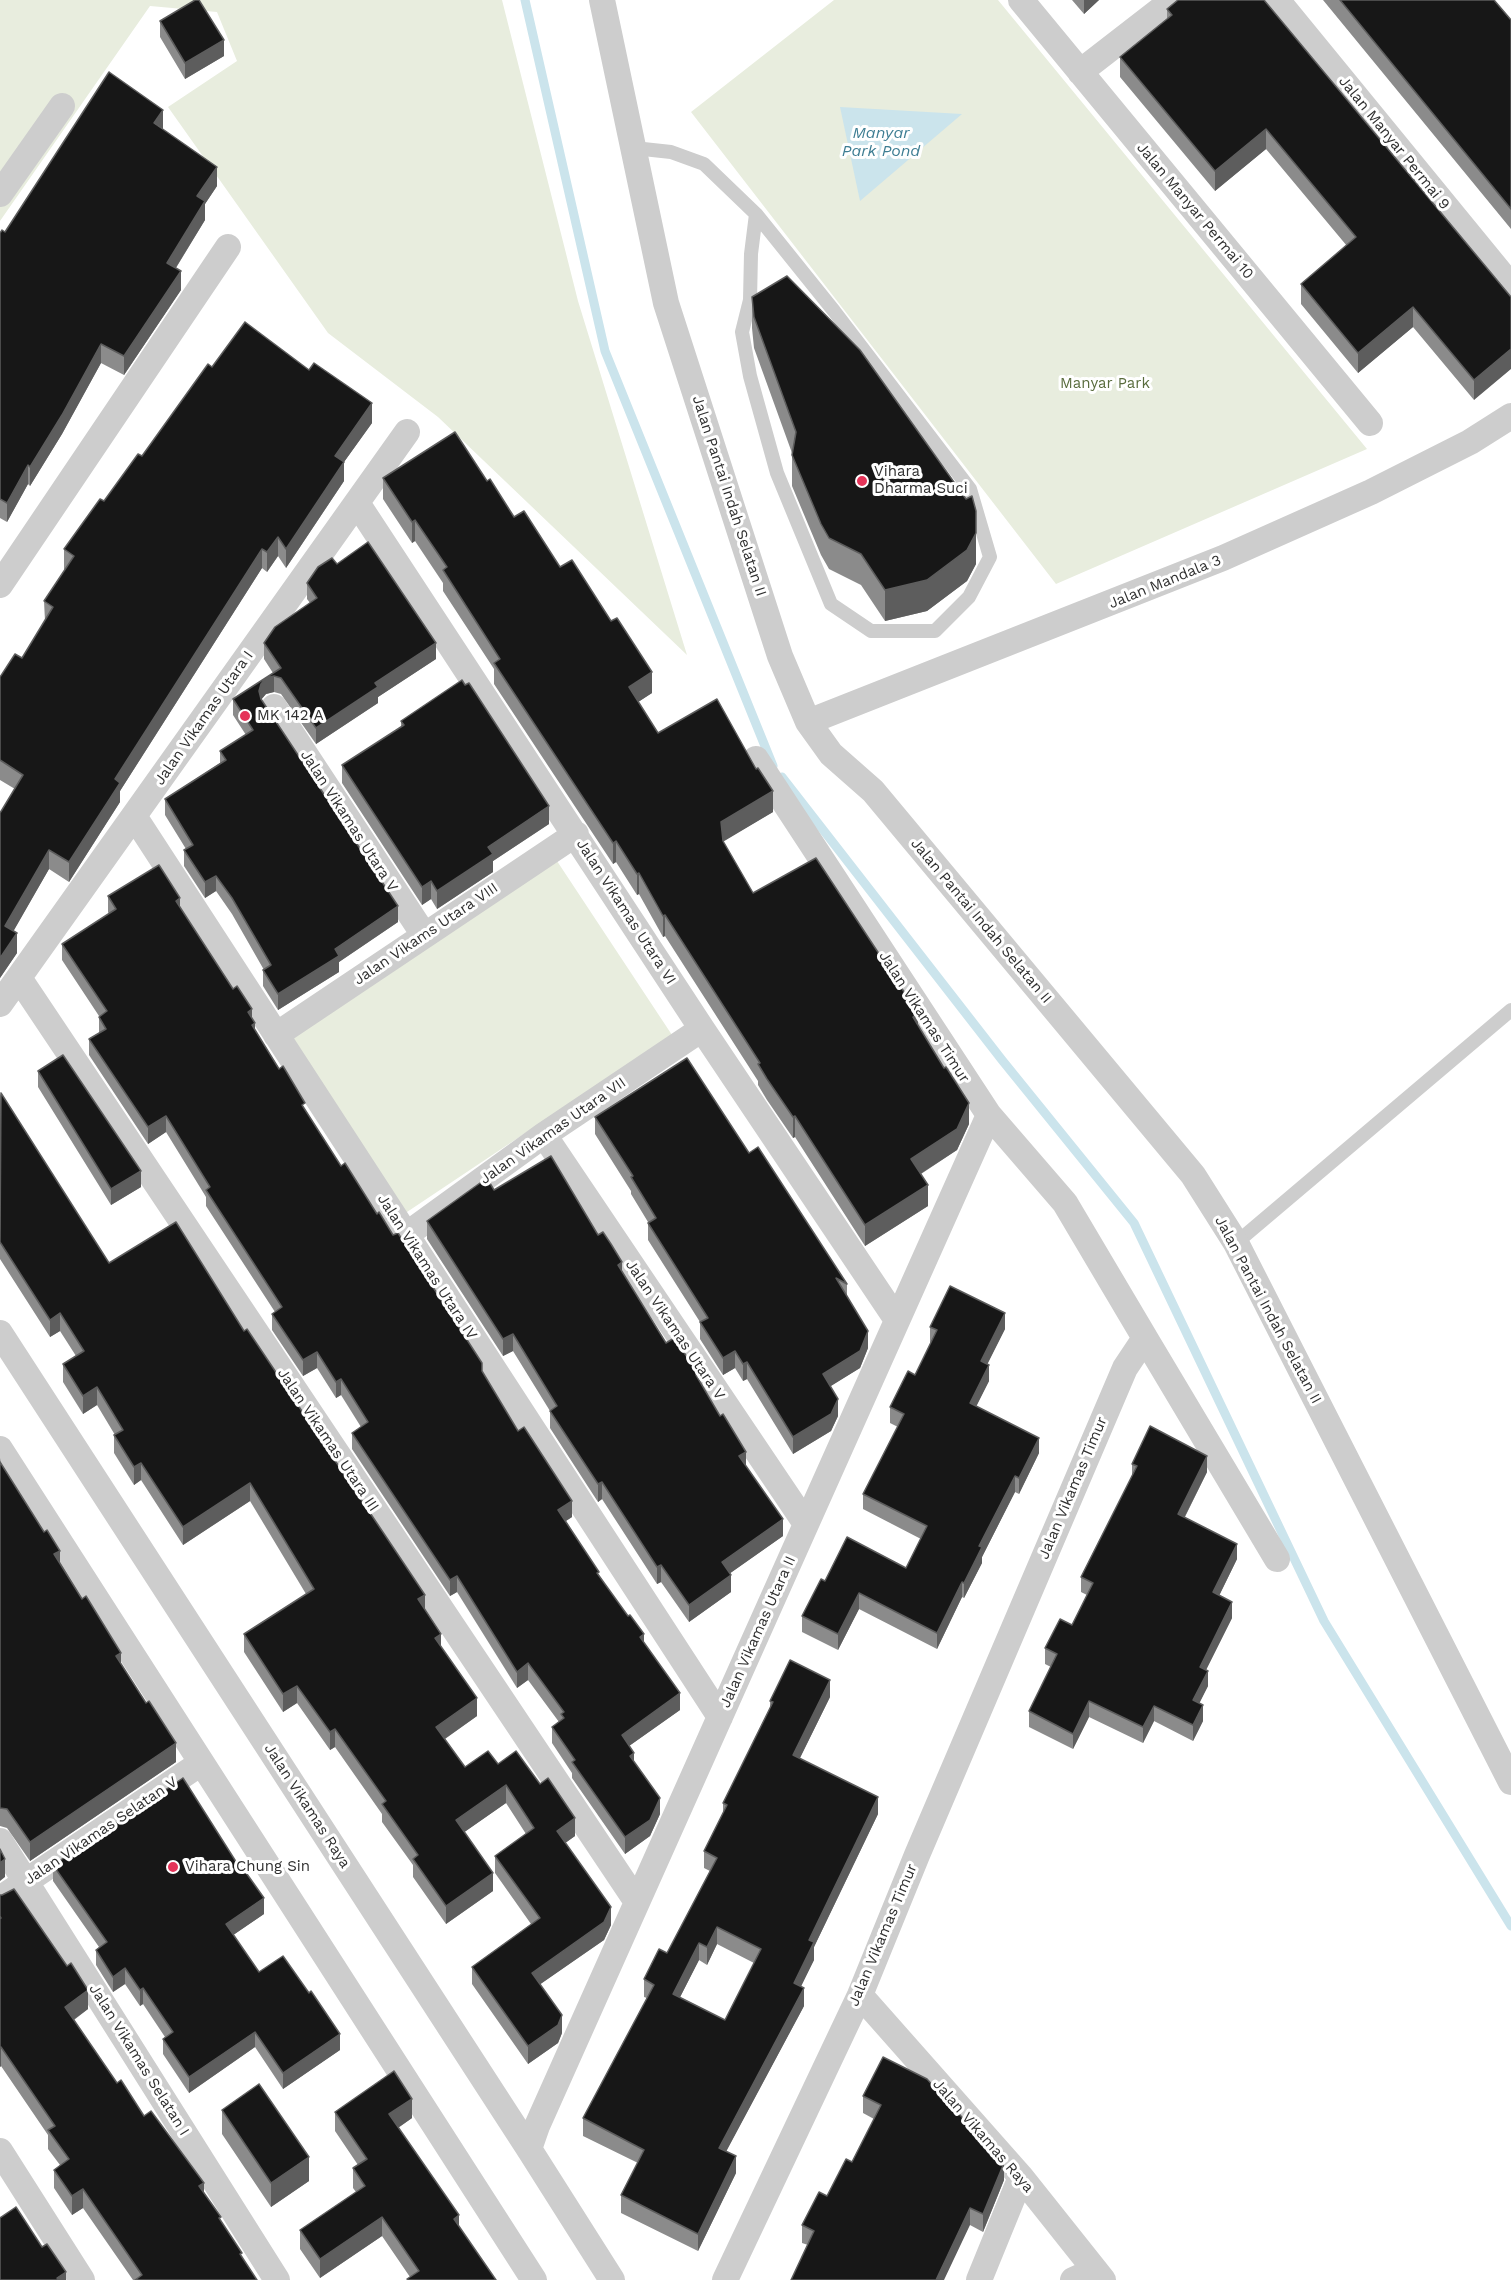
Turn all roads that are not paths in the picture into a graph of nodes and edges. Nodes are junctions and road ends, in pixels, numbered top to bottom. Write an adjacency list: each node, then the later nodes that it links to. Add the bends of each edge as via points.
1 (602, 0): 7 (street, Jalan Pantai Indah Selatan II)
2 (1021, 0): 5 (street, Jalan Manyar Permai 10)
3 (1173, 0): 5 (street)
4 (1278, 0): 11 (street, Jalan Manyar Permai 9)
5 (1080, 72): 13 (street, Jalan Manyar Permai 10)
6 (62, 106): 8 (street)
7 (634, 148): 9 (lane, via 672,152 704,164); 18 (street, Jalan Pantai Indah Selatan II, via 666,303 780,656)
8 (0, 194)
9 (756, 214): 9 (lane, via 750,300 742,332 750,376 777,473 831,604 871,631 935,631 969,597 990,558 970,489)
10 (228, 247): 16 (street)
11 (1511, 285)
12 (1511, 416): 18 (street, Jalan Mandala 3, via 1470,442 1371,492 1223,558)
13 (1370, 423)
14 (407, 432): 15 (street, Jalan Vikamas Utara I)
15 (357, 503): 20 (street, Jalan Vikamas Utara I); 21 (street, Jalan Vikamas Utara VI)
16 (0, 585)
17 (274, 706): 22 (street, Jalan Vikamas Utara V)
18 (808, 722): 31 (street, Jalan Pantai Indah Selatan II, via 831,754 873,792 1164,1139 1193,1175)
19 (756, 759): 28 (street, Jalan Vikamas Timur)
20 (134, 816): 23 (street, Jalan Vikamas Utara I); 27 (street, Jalan Vikamas Utara IV)
21 (576, 834): 22 (street, Jalan Vikams Utara VIII); 26 (street, Jalan Vikamas Utara VI)
22 (424, 935): 27 (street, Jalan Vikams Utara VIII)
23 (19, 978): 24 (street, Jalan Vikamas Utara I); 44 (street, Jalan Vikamas Utara III)
24 (0, 1004)
25 (1511, 1010): 31 (lane)
26 (702, 1029): 29 (street, Jalan Vikamas Utara VII); 32 (street, Jalan Vikamas Utara VI)
27 (276, 1035): 30 (street, Jalan Vikamas Utara IV)
28 (988, 1115): 32 (street, Jalan Vikamas Utara II); 34 (street, Jalan Vikamas Timur, via 1065,1203)
29 (544, 1135): 30 (street, Jalan Vikamas Utara VII); 36 (street, Jalan Vikamas Utara V)
30 (406, 1234): 38 (street, Jalan Vikamas Utara IV)
31 (1236, 1243): 40 (street, Jalan Pantai Indah Selatan II)
32 (897, 1320): 36 (street, Jalan Vikamas Utara II)
33 (0, 1334): 46 (street, Jalan Vikamas Raya)
34 (1145, 1338): 37 (street); 45 (street, Jalan Vikamas Timur, via 1125,1368)
35 (0, 1449): 39 (street)
36 (806, 1524): 38 (street, Jalan Vikamas Utara II)
37 (1277, 1559)
38 (720, 1717): 44 (street, Jalan Vikamas Utara II)
39 (201, 1763): 42 (street, Jalan Vikamas Selatan V); 52 (street)
40 (1511, 1782)
41 (0, 1841): 42 (street, Jalan Vikamas Selatan I)
42 (27, 1881): 43 (street, Jalan Vikamas Selatan V); 51 (street, Jalan Vikamas Selatan I)
43 (0, 1899)
44 (637, 1902): 46 (street, Jalan Vikamas Utara II)
45 (860, 1995): 48 (street, Jalan Vikamas Raya); 54 (street, Jalan Vikamas Timur)
46 (529, 2149): 53 (street, Jalan Vikamas Raya)
47 (0, 2151): 50 (street)
48 (1021, 2177): 49 (street, Jalan Vikamas Raya); 55 (street)
49 (1090, 2277)
50 (82, 2280)
51 (277, 2280)
52 (534, 2280)
53 (612, 2280)
54 (725, 2280)
55 (979, 2280)

